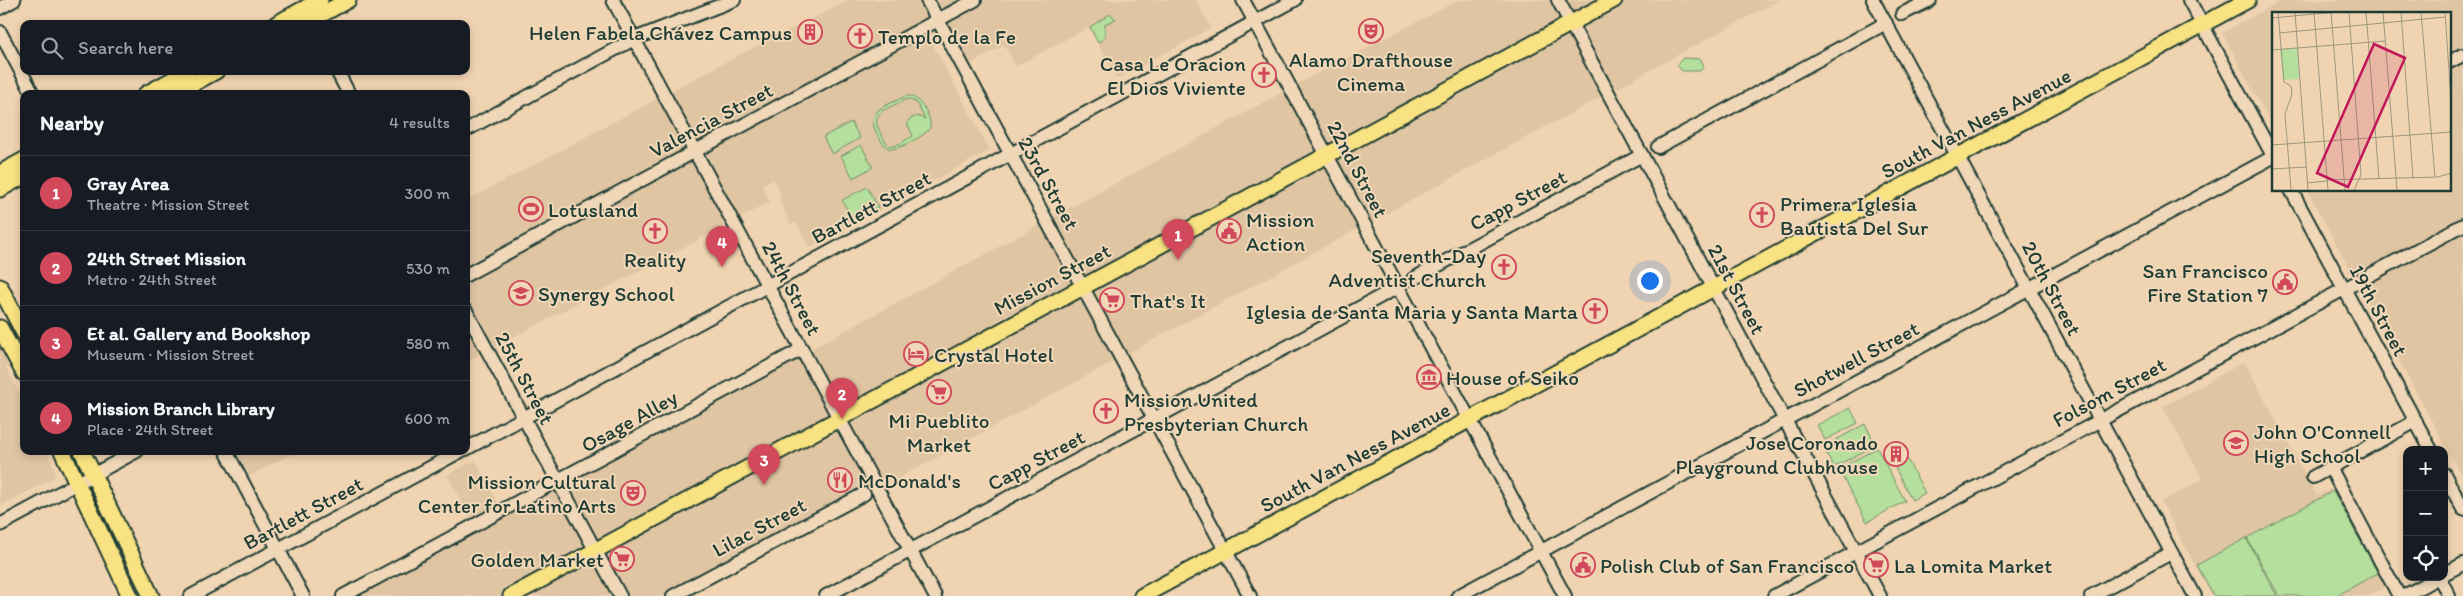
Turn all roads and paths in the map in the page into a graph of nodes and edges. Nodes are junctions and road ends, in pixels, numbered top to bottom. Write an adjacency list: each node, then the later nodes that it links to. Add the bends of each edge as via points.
1 (14, 0): 16 (street)
2 (320, 0): 18 (main road)
3 (348, 0): 18 (main road)
4 (613, 0): 26 (street, 24th Street)
5 (734, 0): 26 (street)
6 (927, 0): 20 (street, 23rd Street)
7 (975, 0): 20 (street, Valencia Street)
8 (1242, 0): 21 (street, 22nd Street)
9 (1295, 0): 21 (street, Bartlett Street)
10 (1558, 0): 22 (street, 21st Street)
11 (1614, 0): 22 (main road, Mission Street)
12 (1873, 0): 23 (street, 20th Street)
13 (1930, 0): 17 (street)
14 (2189, 0): 24 (street)
15 (2248, 0): 24 (main road, South Van Ness Avenue)
16 (0, 8)
17 (1902, 14)
18 (305, 15): 19 (main road)
19 (289, 20)
20 (938, 20): 40 (street, Valencia Street); 41 (street, 23rd Street)
21 (1254, 22): 41 (street, Bartlett Street); 43 (street, 22nd Street)
22 (1571, 23): 43 (main road, Mission Street); 44 (street, 21st Street)
23 (1886, 23): 39 (street); 45 (street, 20th Street)
24 (2202, 25): 42 (street); 45 (main road, South Van Ness Avenue)
25 (0, 32): 29 (street)
26 (634, 39): 38 (street); 40 (street, 24th Street)
27 (2463, 55): 28 (street)
28 (2450, 62)
29 (20, 70)
30 (23, 75): 34 (street)
31 (181, 75): 35 (main road)
32 (209, 75): 36 (main road)
33 (339, 75): 37 (street)
34 (31, 90)
35 (153, 90)
36 (181, 90)
37 (347, 90)
38 (470, 128)
39 (1658, 147)
40 (695, 152): 53 (street, Valencia Street); 55 (street, 24th Street)
41 (1010, 154): 55 (street, Bartlett Street); 57 (street, 23rd Street)
42 (2272, 154)
43 (1327, 155): 57 (main road, Mission Street); 58 (street, 22nd Street)
44 (1642, 155): 54 (street, Capp Street); 59 (street, 21st Street)
45 (1958, 156): 59 (main road, South Van Ness Avenue); 60 (street, 20th Street)
46 (2272, 157): 60 (street, Shotwell Street)
47 (20, 162): 48 (main road)
48 (0, 173)
49 (20, 178): 50 (main road)
50 (0, 188)
51 (2292, 191): 61 (street, 19th Street)
52 (2463, 225): 61 (street, Folsom Street)
53 (470, 274)
54 (1412, 279)
55 (768, 286): 65 (street, 24th Street); 67 (street, Bartlett Street)
56 (0, 287): 63 (main road)
57 (1083, 287): 68 (main road, Mission Street); 69 (street, 23rd Street)
58 (1398, 287): 69 (street, Capp Street); 70 (street, 22nd Street)
59 (1713, 288): 70 (main road, South Van Ness Avenue); 72 (street, 21st Street)
60 (2029, 288): 71 (street, 20th Street); 72 (street, Shotwell Street)
61 (2344, 289): 71 (street, Folsom Street); 73 (street, 19th Street)
62 (470, 318): 67 (street, 25th Street)
63 (20, 325)
64 (0, 328): 66 (main road)
65 (802, 349): 68 (street, 24th Street); 85 (street, Osage Alley)
66 (20, 366)
67 (524, 418): 75 (street, Bartlett Street); 85 (street, 25th Street)
68 (839, 418): 91 (main road, Mission Street); 92 (street, 24th Street)
69 (1154, 418): 92 (street, Capp Street); 93 (street, 23rd Street)
70 (1470, 419): 93 (main road, South Van Ness Avenue); 94 (street, 22nd Street)
71 (2100, 419): 95 (street, Folsom Street); 96 (street, 20th Street)
72 (1785, 420): 94 (street, Shotwell Street); 95 (street, 21st Street)
73 (2416, 421): 74 (street, 19th Street); 81 (street)
74 (2429, 446)
75 (470, 447)
76 (64, 455): 86 (main road)
77 (84, 455): 82 (main road)
78 (130, 455): 82 (street)
79 (228, 455): 90 (street)
80 (454, 455): 90 (street, Bartlett Street)
81 (2330, 467): 83 (street); 119 (street)
82 (93, 475): 86 (street); 102 (main road)
83 (2313, 477)
84 (2448, 481): 88 (street)
85 (559, 482): 91 (street, 25th Street); 105 (street, Osage Alley)
86 (77, 484): 89 (street); 101 (main road)
87 (864, 494): 108 (street, Lilac Street)
88 (2463, 509)
89 (0, 525)
90 (278, 549): 103 (street, Bartlett Street); 104 (street)
91 (595, 550): 106 (main road, Mission Street); 107 (street, 25th Street)
92 (910, 550): 109 (street, Capp Street); 110 (street, 24th Street)
93 (1226, 551): 111 (main road, South Van Ness Avenue); 112 (street, 23rd Street)
94 (1541, 551): 113 (street, Shotwell Street); 114 (street, 22nd Street)
95 (1856, 552): 115 (street, Folsom Street); 116 (street, 21st Street)
96 (2172, 553): 117 (street); 118 (street, 20th Street)
97 (2463, 564): 98 (street)
98 (2448, 572)
99 (2432, 581): 120 (street)
100 (2441, 581): 121 (street)
101 (130, 596)
102 (151, 596)
103 (191, 596)
104 (303, 596)
105 (343, 596)
106 (511, 596)
107 (620, 596)
108 (673, 596)
109 (826, 596)
110 (935, 596)
111 (1142, 596)
112 (1250, 596)
113 (1458, 596)
114 (1565, 596)
115 (1774, 596)
116 (1880, 596)
117 (2091, 596)
118 (2195, 596)
119 (2399, 596)
120 (2404, 596)
121 (2449, 596)

